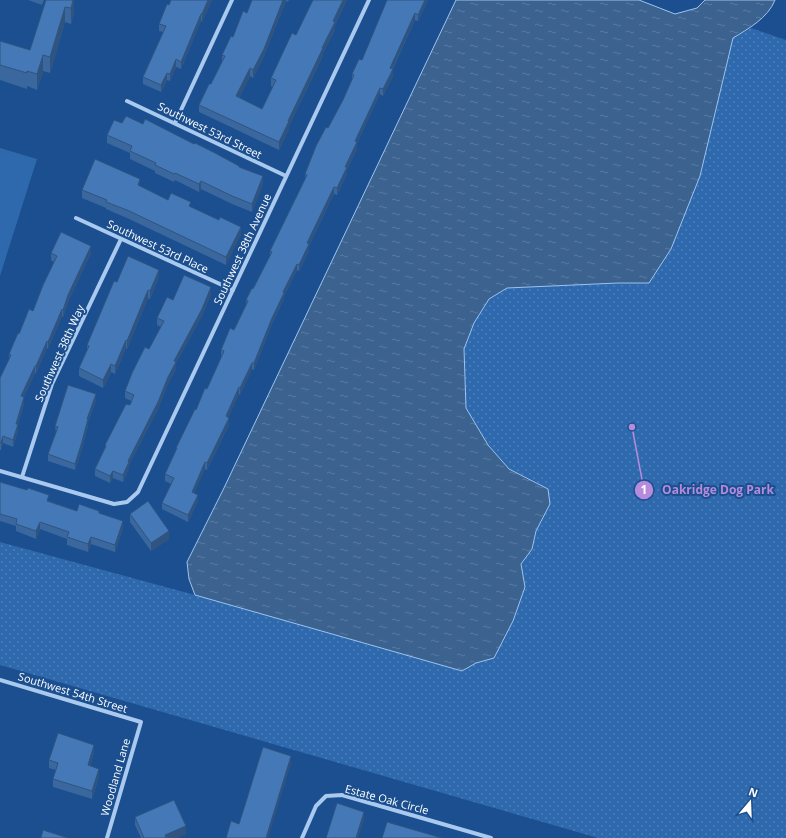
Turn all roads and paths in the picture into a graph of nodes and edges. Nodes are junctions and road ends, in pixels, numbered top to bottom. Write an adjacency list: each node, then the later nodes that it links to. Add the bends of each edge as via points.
1 (232, 0): 4 (street)
2 (369, 0): 5 (street, Southwest 38th Avenue)
3 (127, 101): 4 (street, Southwest 53rd Street)
4 (175, 123): 5 (street, Southwest 53rd Street)
5 (286, 176): 8 (street, Southwest 38th Avenue)
6 (76, 218): 7 (street, Southwest 53rd Place)
7 (121, 239): 8 (street, Southwest 53rd Place); 10 (street, Southwest 38th Way, via 52,384)
8 (233, 290): 10 (street, Southwest 38th Avenue, via 138,492 127,502 114,504)
9 (0, 471): 10 (street)
10 (22, 477)
11 (0, 680): 12 (street, Southwest 54th Street)
12 (141, 722): 13 (street, Woodland Lane)
13 (107, 838)
14 (302, 838): 15 (street, Estate Oak Circle, via 316,806 326,796 342,795)
15 (491, 838)

